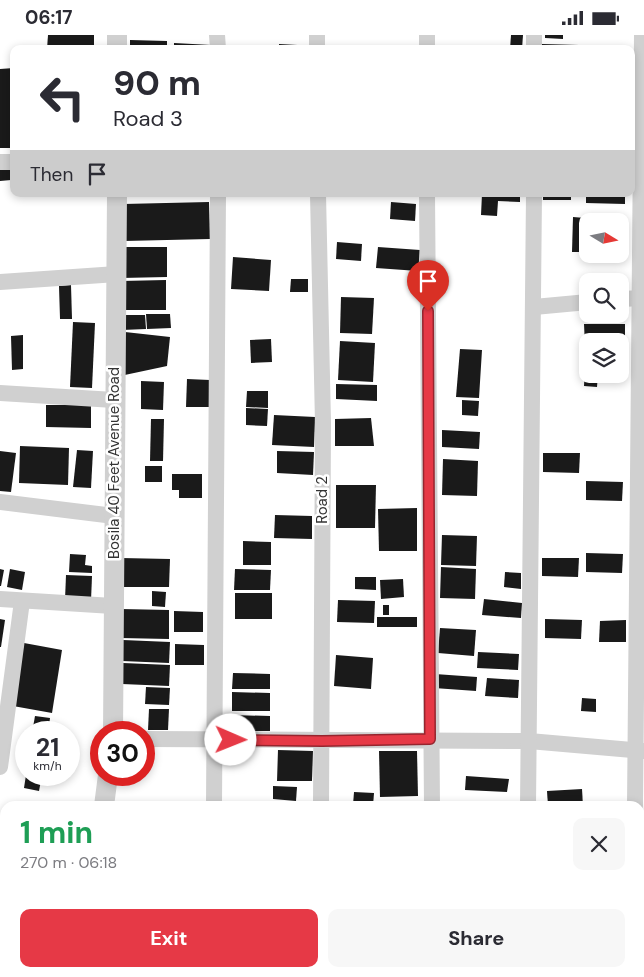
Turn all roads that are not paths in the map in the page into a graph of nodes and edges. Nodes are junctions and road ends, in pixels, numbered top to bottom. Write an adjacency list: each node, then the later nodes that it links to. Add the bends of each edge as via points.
1 (642, 35): 9 (street)
2 (117, 197): 7 (street, Bosila 40 Feet Avenue Road)
3 (218, 197): 21 (street)
4 (318, 197): 23 (street, Road 2)
5 (427, 197): 22 (street)
6 (534, 197): 11 (street)
7 (117, 274): 8 (street); 13 (street, Bosila 40 Feet Avenue Road)
8 (0, 282)
9 (641, 298): 25 (street)
10 (579, 303): 11 (street)
11 (534, 307): 24 (street)
12 (0, 393): 13 (street)
13 (114, 400): 15 (street, Bosila 40 Feet Avenue Road)
14 (0, 502): 15 (street)
15 (114, 516): 18 (street, Bosila 40 Feet Avenue Road)
16 (0, 599): 17 (street)
17 (22, 601): 18 (street); 26 (street)
18 (113, 606): 19 (street, Bosila 40 Feet Avenue Road)
19 (113, 721)
20 (155, 739): 21 (street)
21 (213, 739): 23 (street); 29 (street)
22 (430, 739): 23 (street); 24 (street); 31 (street)
23 (322, 741): 30 (street, Road 2)
24 (529, 741): 25 (street); 32 (street)
25 (640, 751): 33 (street)
26 (0, 767)
27 (107, 786): 28 (street)
28 (105, 801)
29 (214, 801)
30 (321, 801)
31 (432, 801)
32 (528, 801)
33 (635, 801)

